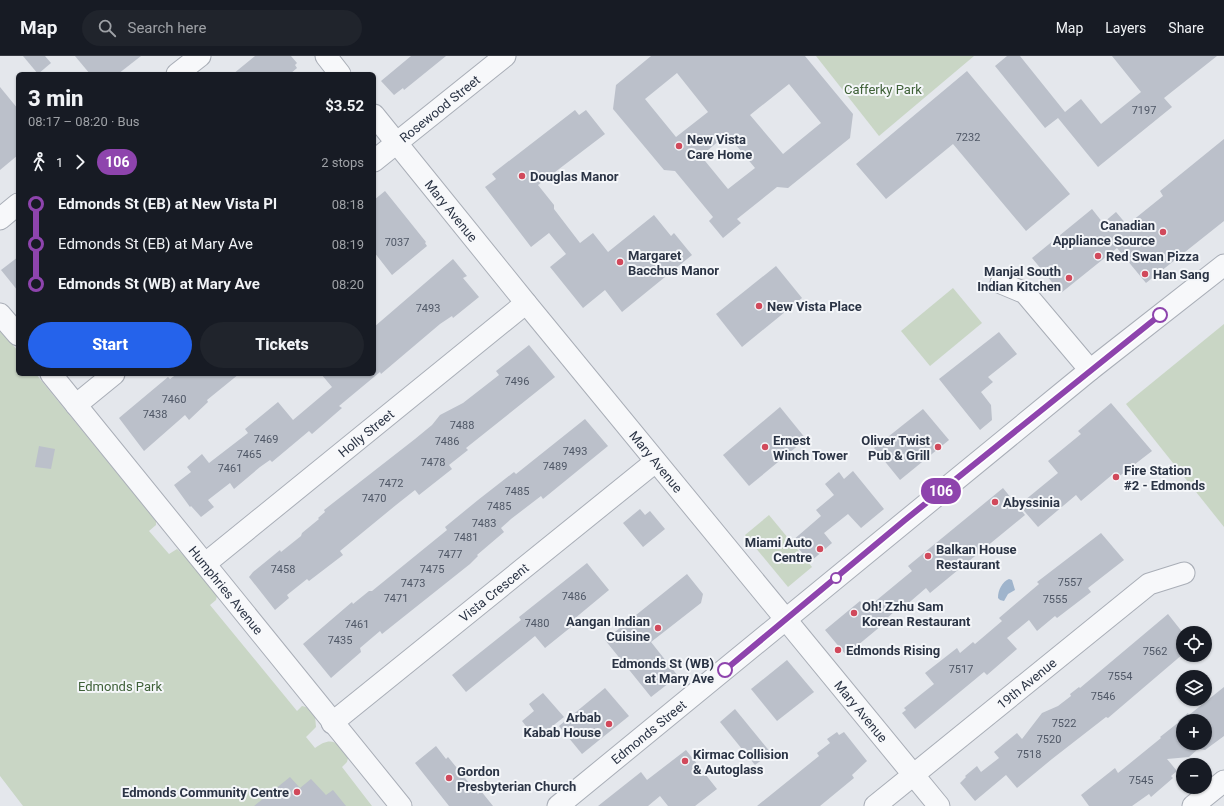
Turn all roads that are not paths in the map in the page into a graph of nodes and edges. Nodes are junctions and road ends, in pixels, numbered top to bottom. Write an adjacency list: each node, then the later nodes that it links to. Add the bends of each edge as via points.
1 (200, 56): 4 (street)
2 (326, 56): 5 (street)
3 (505, 56): 7 (street, Rosewood Street)
4 (180, 72)
5 (338, 72)
6 (376, 118): 7 (street, Mary Avenue)
7 (396, 143): 8 (street, Rosewood Street); 13 (street, Mary Avenue)
8 (376, 159)
9 (16, 206): 10 (street)
10 (0, 219)
11 (1224, 265): 16 (street, Edmonds Street)
12 (1001, 283): 16 (street, via 1024,293)
13 (526, 303): 20 (street, Mary Avenue); 21 (street, Holly Street)
14 (0, 314): 15 (street)
15 (16, 333)
16 (1090, 370): 23 (street, Edmonds Street)
17 (53, 376): 19 (street, Humphries Avenue)
18 (112, 376): 19 (street)
19 (76, 405): 21 (street, Humphries Avenue)
20 (655, 462): 23 (street, Mary Avenue); 24 (street, Vista Crescent)
21 (206, 563): 24 (street, Humphries Avenue)
22 (1184, 573): 25 (street, 19th Avenue, via 1149,584)
23 (786, 620): 25 (street, Mary Avenue); 28 (street, Edmonds Street)
24 (332, 723): 27 (street, Humphries Avenue)
25 (914, 775): 29 (street, 19th Avenue); 30 (street, Mary Avenue)
26 (1224, 781): 31 (street)
27 (401, 806)
28 (558, 806)
29 (875, 806)
30 (940, 806)
31 (1193, 806)

